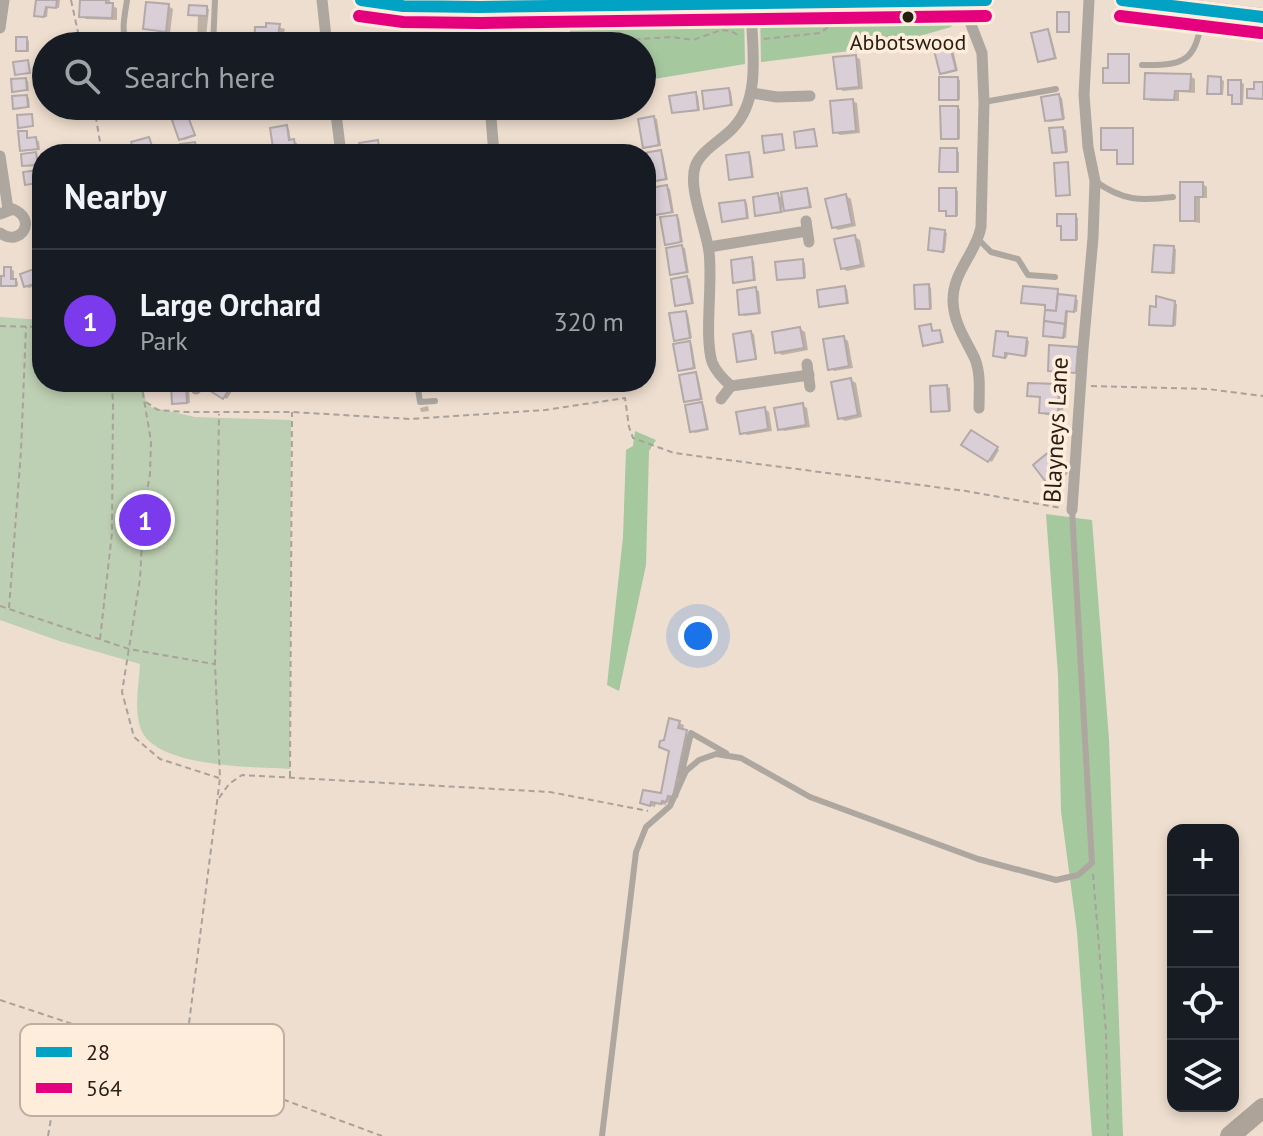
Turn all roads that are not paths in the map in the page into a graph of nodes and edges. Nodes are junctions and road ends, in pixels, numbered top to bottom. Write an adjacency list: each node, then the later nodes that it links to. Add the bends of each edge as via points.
1 (4, 0): 16 (street)
2 (127, 0): 18 (lane)
3 (215, 0): 19 (lane)
4 (322, 0): 20 (street)
5 (361, 0): 14 (main road)
6 (986, 0): 11 (main road)
7 (1089, 0): 32 (street, Blayneys Lane, via 1084,95)
8 (1122, 0): 9 (main road)
9 (1137, 0): 15 (main road)
10 (880, 1): 11 (main road); 13 (main road)
11 (962, 1): 26 (street, via 982,53)
12 (518, 3): 13 (main road); 14 (main road)
13 (761, 3): 24 (street, via 751,38)
14 (480, 7): 21 (street)
15 (1203, 12): 17 (main road); 22 (lane, via 1198,40 1186,59 1171,66)
16 (0, 28)
17 (1262, 28)
18 (123, 32)
19 (214, 32)
20 (325, 32)
21 (483, 32)
22 (1142, 65)
23 (1056, 89): 26 (lane)
24 (752, 93): 25 (street); 38 (street, via 740,120 694,169)
25 (810, 96)
26 (984, 102): 37 (street)
27 (337, 120): 29 (street)
28 (491, 120): 30 (street)
29 (340, 144)
30 (493, 144)
31 (0, 156): 34 (street)
32 (1095, 181): 33 (lane, via 1130,199); 46 (street, Blayneys Lane)
33 (1173, 197)
34 (4, 211): 36 (street, via 22,214 25,226 16,237)
35 (807, 231): 38 (street)
36 (0, 233)
37 (978, 239): 39 (lane, via 991,252 1018,259 1028,275); 45 (street, via 954,285 953,302 979,374)
38 (709, 247): 41 (street, via 710,349 717,372)
39 (1055, 277)
40 (809, 375): 41 (street)
41 (731, 386): 43 (street)
42 (418, 392): 44 (lane, via 420,402)
43 (721, 399)
44 (435, 401)
45 (979, 408)
46 (1072, 510): 47 (lane, Blayneys Lane, via 1092,863 1078,875 1056,880 978,859 810,797)
47 (733, 757): 48 (lane, via 716,754 699,760 686,771); 48 (lane, via 691,733)
48 (677, 794): 50 (lane, via 646,827 636,852)
49 (1263, 1108): 51 (highway)
50 (602, 1136)
51 (1230, 1136)

